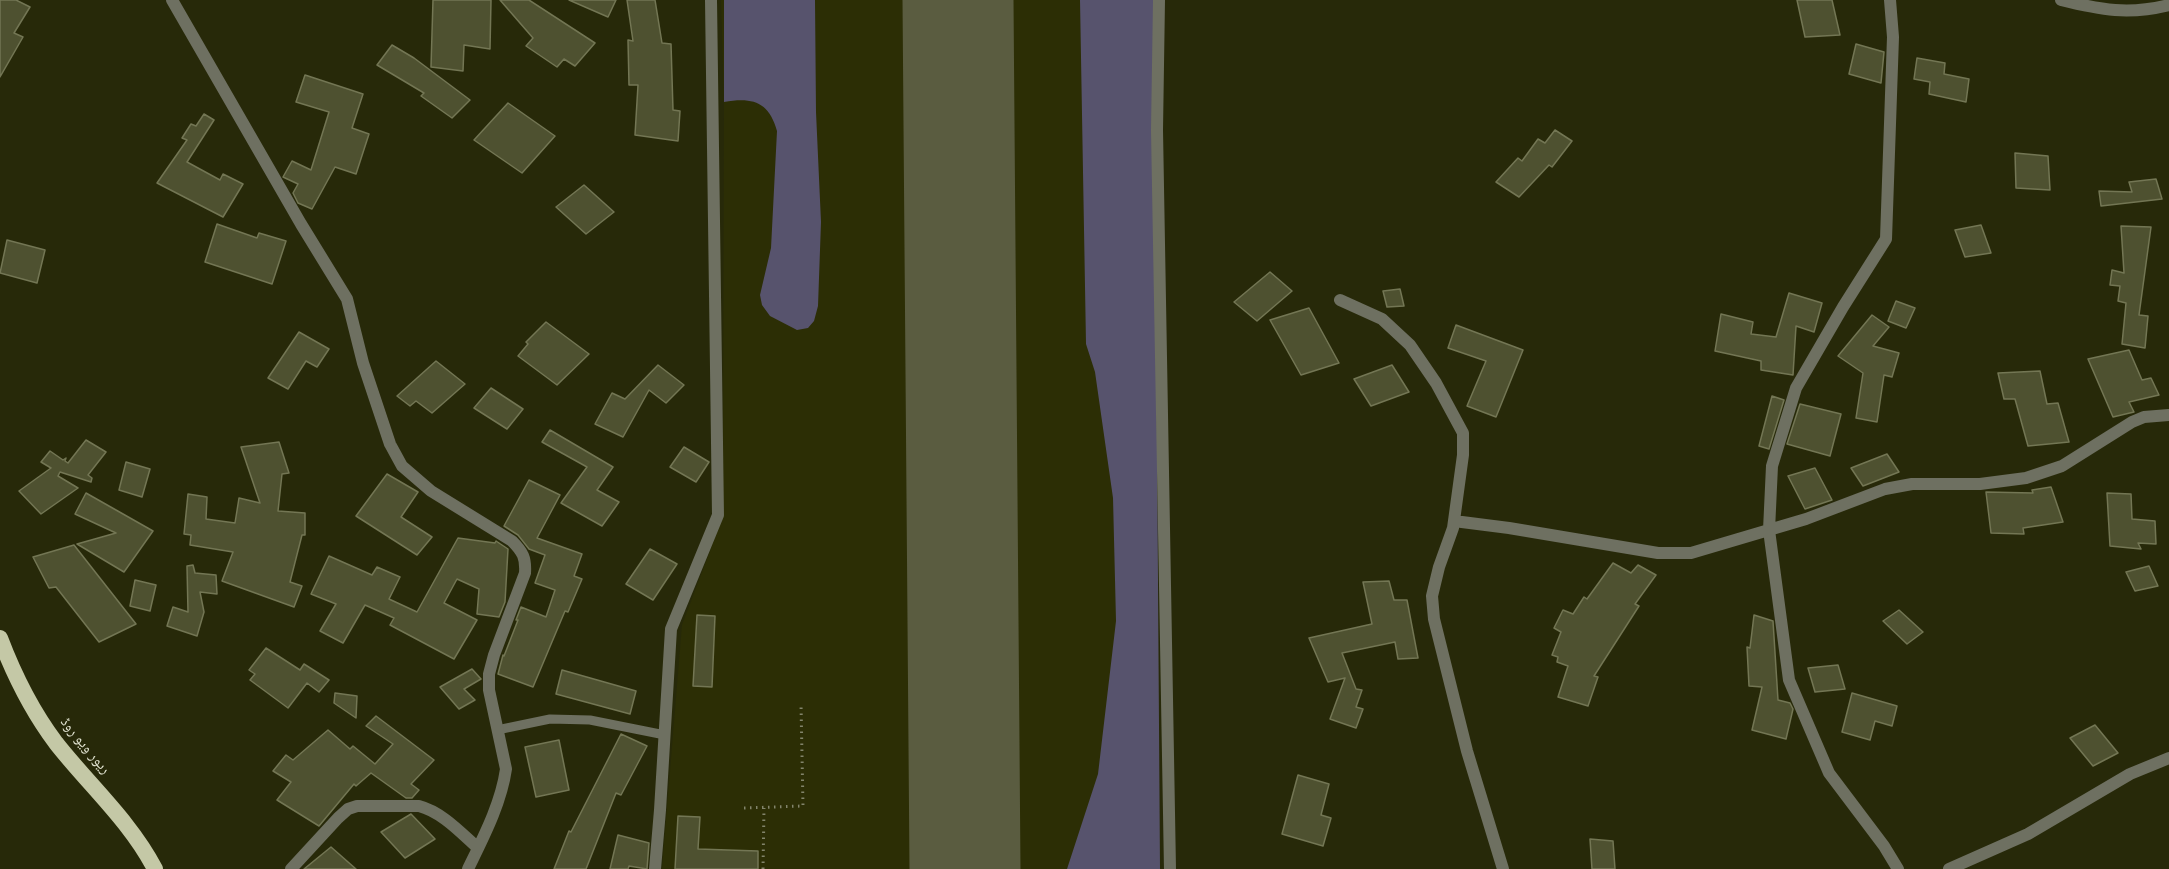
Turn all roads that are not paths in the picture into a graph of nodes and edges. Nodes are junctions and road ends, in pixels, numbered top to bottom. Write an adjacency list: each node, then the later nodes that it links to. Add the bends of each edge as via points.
1 (172, 0): 12 (street, via 347,299 363,363 390,444 402,466 431,491 512,541 526,560 525,573 489,674)
2 (711, 0): 13 (street, via 718,515 671,629)
3 (1159, 0): 20 (street, via 1157,130)
4 (1890, 0): 10 (street, via 1893,37 1886,239 1796,388 1773,466)
5 (2061, 0): 6 (street, via 2098,9 2144,11)
6 (2169, 5)
7 (1340, 300): 9 (street, via 1382,319 1410,345 1436,383 1462,433)
8 (2169, 415): 10 (street, via 2132,422 2062,466 2026,478 1885,489)
9 (1454, 521): 10 (street, via 1658,554 1691,553); 21 (street, via 1432,597 1434,619 1467,751)
10 (1769, 530): 22 (street, via 1789,680 1830,773)
11 (0, 638): 16 (highway, ریور ویو روڈ, via 33,710)
12 (497, 730): 13 (lane, via 550,719 590,720); 15 (street, via 505,779)
13 (665, 735): 19 (street)
14 (2169, 758): 23 (street, via 2130,774 2028,834)
15 (478, 848): 17 (street, via 427,808 357,806 338,818); 18 (street)
16 (155, 866)
17 (291, 869)
18 (468, 869)
19 (655, 869)
20 (1170, 869)
21 (1503, 869)
22 (1898, 869)
23 (1949, 869)

